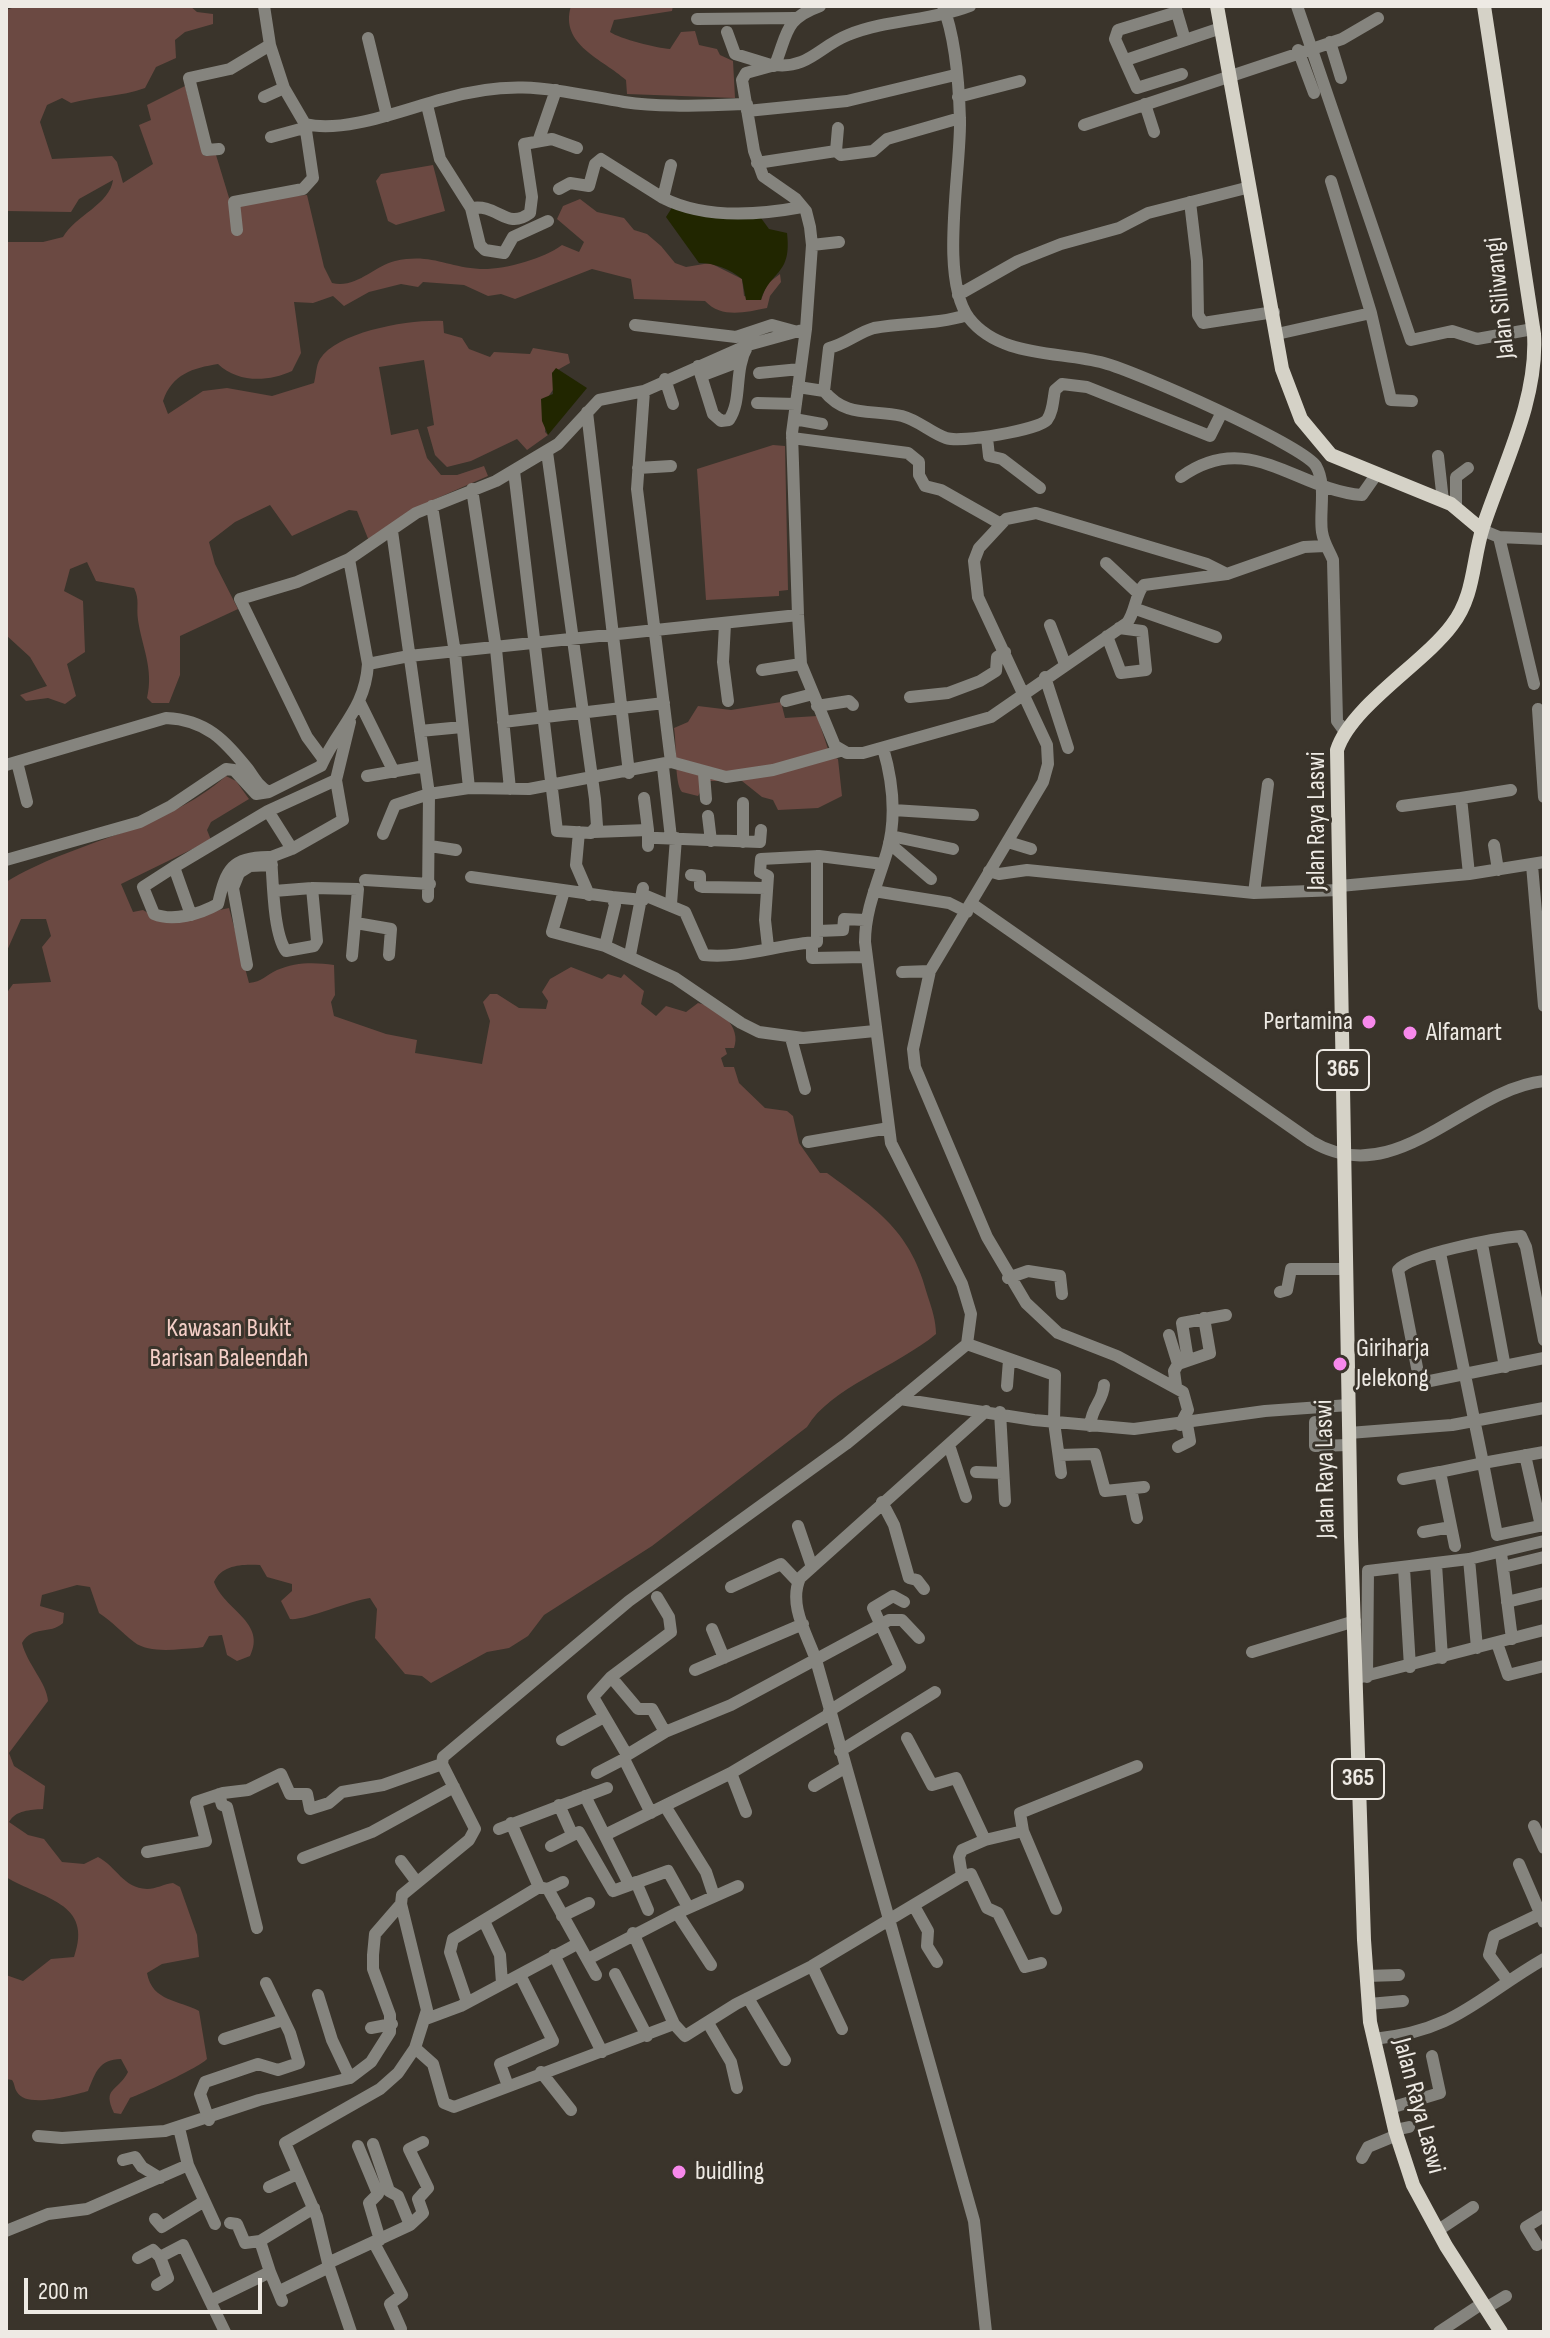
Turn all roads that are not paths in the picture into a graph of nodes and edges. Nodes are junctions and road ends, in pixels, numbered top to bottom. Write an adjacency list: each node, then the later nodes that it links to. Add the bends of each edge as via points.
1 (264, 6): 16 (street)
2 (970, 6): 8 (street)
3 (1217, 6): 12 (main road)
4 (1297, 6): 18 (street)
5 (1484, 6): 63 (main road, Jalan Siliwangi)
6 (817, 7): 9 (street)
7 (1176, 9): 15 (street); 19 (street, via 1118,30 1115,39)
8 (945, 11): 20 (street, via 853,33 810,61); 22 (street)
9 (795, 18): 11 (street); 20 (street)
10 (1378, 18): 17 (street)
11 (697, 19)
12 (1221, 28): 15 (street); 23 (main road)
13 (727, 32): 20 (street, via 735,54)
14 (368, 38): 34 (street)
15 (1185, 40): 19 (street)
16 (270, 42): 26 (street); 43 (street, via 230,69 189,78 207,150)
17 (1330, 42): 18 (street); 24 (street)
18 (1305, 49): 23 (street); 28 (street); 63 (street, via 1411,340 1452,331 1477,339)
19 (1126, 60): 21 (street, via 1132,91)
20 (775, 65): 33 (street, via 743,75)
21 (1182, 74)
22 (955, 75): 30 (street); 33 (street, via 847,101)
23 (1230, 76): 31 (street); 48 (main road)
24 (1341, 78)
25 (1020, 81): 30 (street)
26 (284, 88): 29 (street); 37 (street)
27 (556, 90): 32 (street, via 496,88); 33 (street, via 665,106); 41 (street)
28 (1314, 93)
29 (264, 97)
30 (958, 97): 35 (street)
31 (1145, 104): 36 (street); 39 (street)
32 (427, 105): 34 (street); 53 (street, via 440,159)
33 (747, 108): 45 (street)
34 (387, 116): 37 (street)
35 (960, 118): 44 (street, via 887,139 873,151); 58 (street, via 953,269)
36 (1084, 125)
37 (304, 126): 40 (street); 55 (street, via 313,170 310,183 303,189 234,202)
38 (838, 128): 44 (street)
39 (1154, 132)
40 (271, 137)
41 (539, 139): 42 (street, via 565,141); 53 (street, via 524,147 530,214 514,220 486,205)
42 (577, 148)
43 (219, 149)
44 (836, 151): 45 (street)
45 (757, 163): 52 (street, via 763,176)
46 (671, 165): 50 (street)
47 (1331, 181): 60 (street)
48 (1250, 187): 51 (street); 59 (main road)
49 (559, 189): 50 (street, via 570,183 589,186 601,159)
50 (663, 198): 52 (street, via 702,211 762,213)
51 (1190, 202): 58 (street, via 1047,250); 59 (street, via 1198,315 1203,323)
52 (802, 207): 57 (street)
53 (471, 208): 54 (street, via 480,245 496,253 507,251 513,237)
54 (548, 221)
55 (237, 230)
56 (839, 242): 57 (street)
57 (812, 245): 64 (street)
58 (958, 295): 61 (street)
59 (1274, 312): 65 (main road)
60 (1371, 313): 65 (street); 76 (street, via 1391,400)
61 (967, 315): 75 (street, via 877,328 829,348); 81 (street, via 1007,345 1132,371)
62 (635, 325): 64 (street, via 736,337 772,325)
63 (1533, 329): 70 (main road, Jalan Siliwangi)
64 (800, 330): 66 (street); 68 (street)
65 (1277, 334): 94 (main road, via 1291,394 1314,437 1338,459)
66 (748, 345): 67 (street); 69 (street)
67 (738, 362): 69 (street); 69 (street, via 729,420 715,418)
68 (800, 369): 71 (street); 73 (street)
69 (700, 371): 72 (street)
70 (1538, 371): 102 (main road, Jalan Siliwangi)
71 (759, 373)
72 (665, 379): 74 (street); 78 (street)
73 (798, 387): 75 (street); 79 (street)
74 (644, 391): 80 (street, via 599,400); 91 (street)
75 (824, 391): 86 (street, via 855,413 907,417 946,438)
76 (1412, 401)
77 (757, 403): 79 (street)
78 (673, 404)
79 (796, 404): 82 (street)
80 (587, 412): 87 (street); 120 (street)
81 (1221, 414): 84 (street); 96 (street, via 1303,454 1317,468)
82 (794, 419): 83 (street); 85 (street)
83 (822, 424)
84 (1210, 436): 86 (street, via 1068,384 1055,390 1052,411 1040,425); 89 (street)
85 (792, 438): 101 (street, via 908,453 919,462 925,486); 114 (street)
86 (987, 438): 97 (street, via 989,456 1002,459)
87 (547, 452): 93 (street); 122 (street)
88 (1438, 456): 99 (street)
89 (1215, 459): 95 (street); 96 (street, via 1256,460)
90 (671, 466): 91 (street)
91 (638, 468): 118 (street)
92 (1468, 468): 99 (street, via 1456,477)
93 (514, 471): 98 (street); 123 (street)
94 (1376, 475): 96 (street, via 1362,495); 99 (main road)
95 (1181, 477)
96 (1321, 482): 106 (street)
97 (1040, 488)
98 (472, 489): 100 (street); 124 (street)
99 (1449, 504): 102 (main road)
100 (432, 506): 103 (street); 126 (street)
101 (1001, 524): 109 (street, via 1015,514 1052,516); 125 (street, via 979,548 974,576 978,597)
102 (1482, 530): 104 (street); 148 (main road, Jalan Raya Laswi, via 1474,578 1455,621)
103 (392, 531): 107 (street); 127 (street)
104 (1499, 537): 105 (street); 133 (street)
105 (1544, 539)
106 (1325, 546): 109 (street, via 1304,547); 148 (street, via 1333,560)
107 (349, 559): 128 (street); 154 (street, via 240,599 300,725)
108 (1106, 563): 111 (street)
109 (1227, 574): 110 (street)
110 (1190, 579): 111 (street, via 1144,585); 112 (street)
111 (1138, 593): 113 (street)
112 (1190, 594)
113 (1136, 609): 117 (street); 121 (street)
114 (798, 615): 115 (street); 129 (street)
115 (725, 624): 118 (street); 137 (street)
116 (1050, 625): 130 (street)
117 (1119, 628): 119 (street); 119 (street, via 1142,631 1146,670 1121,673)
118 (654, 631): 120 (street); 140 (street)
119 (1107, 636): 130 (street)
120 (612, 637): 122 (street); 142 (street)
121 (1216, 637)
122 (574, 640): 123 (street); 144 (street)
123 (536, 644): 124 (street); 145 (street)
124 (496, 649): 126 (street); 147 (street)
125 (1005, 652): 134 (street); 135 (street, via 997,657 997,669 980,681 948,693)
126 (455, 653): 127 (street); 149 (street)
127 (409, 656): 128 (street); 150 (street)
128 (368, 664): 139 (street)
129 (801, 664): 131 (street); 136 (street)
130 (1065, 664): 132 (street)
131 (762, 670)
132 (1045, 677): 134 (street); 152 (street)
133 (1534, 684)
134 (1020, 696): 151 (street, via 991,717); 191 (street, via 1047,745 1048,764)
135 (910, 697)
136 (815, 700): 138 (street); 141 (street); 153 (street)
137 (728, 701)
138 (786, 701)
139 (360, 703): 146 (street); 158 (street)
140 (664, 703): 142 (street); 156 (street)
141 (853, 705)
142 (621, 709): 144 (street); 159 (street)
143 (1538, 709): 171 (street)
144 (582, 713): 145 (street); 163 (street)
145 (544, 717): 147 (street); 165 (street)
146 (350, 722): 154 (street, via 332,740); 162 (street)
147 (503, 722): 167 (street)
148 (1340, 726): 215 (main road, Jalan Raya Laswi / 365)
149 (462, 727): 150 (street); 166 (street)
150 (420, 731): 157 (street)
151 (883, 748): 153 (street); 178 (street, via 892,778)
152 (1068, 748)
153 (840, 751): 160 (street, via 773,770 726,777)
154 (324, 760): 169 (street, via 317,770)
155 (12, 764): 169 (street, via 166,718 186,720 220,736); 175 (street)
156 (667, 764): 159 (street); 160 (street); 188 (street)
157 (425, 766): 158 (street); 170 (street)
158 (394, 772): 161 (street)
159 (629, 773): 163 (street)
160 (704, 774): 174 (street)
161 (367, 776)
162 (336, 780): 179 (street); 195 (street, via 343,820)
163 (590, 780): 165 (street); 185 (street)
164 (1268, 784): 220 (street)
165 (552, 785): 167 (street); 184 (street, via 557,831)
166 (469, 788): 167 (street); 170 (street)
167 (510, 789)
168 (1511, 790): 173 (street)
169 (269, 792): 201 (street, via 256,794 234,770 226,769 140,822)
170 (429, 794): 186 (street, via 395,805); 194 (street)
171 (1544, 797)
172 (644, 798): 187 (street)
173 (1461, 798): 177 (street); 208 (street)
174 (706, 799)
175 (27, 802)
176 (743, 803): 190 (street)
177 (1402, 806)
178 (893, 810): 180 (street); 192 (street)
179 (268, 811): 183 (street); 195 (street)
180 (973, 815)
181 (708, 816): 189 (street)
182 (761, 830): 190 (street, via 762,841)
183 (235, 832): 199 (street); 205 (street)
184 (579, 832): 185 (street); 221 (street, via 576,865)
185 (594, 832): 187 (street)
186 (383, 834)
187 (648, 838): 188 (street)
188 (674, 838): 189 (street); 223 (street)
189 (711, 841): 190 (street)
190 (743, 842)
191 (1008, 842): 197 (street); 207 (street)
192 (889, 843): 196 (street); 204 (street); 211 (street)
193 (1494, 845): 206 (street)
194 (430, 846): 198 (street); 212 (street, via 429,890)
195 (292, 849): 202 (street)
196 (953, 849)
197 (1031, 849)
198 (456, 850)
199 (249, 856): 202 (street); 225 (street, via 222,882 218,904)
200 (817, 856): 204 (street); 214 (street, via 761,859 760,872 768,876); 228 (street)
201 (6, 859)
202 (272, 861): 216 (street); 235 (street, via 250,866 233,888)
203 (1538, 863): 206 (street); 238 (street)
204 (883, 864): 218 (street)
205 (174, 867): 225 (street); 225 (street, via 143,887 147,904 161,917)
206 (1498, 870): 208 (street)
207 (989, 871): 220 (street, via 1027,870); 224 (street)
208 (1469, 874): 215 (street)
209 (691, 875): 214 (street, via 700,876 703,887)
210 (471, 877): 217 (street)
211 (931, 879)
212 (365, 880)
213 (312, 888): 216 (street); 216 (street, via 317,941 286,951); 227 (street, via 358,889)
214 (766, 888): 230 (street)
215 (1340, 890): 220 (street); 245 (main road, Jalan Raya Laswi / 365)
216 (274, 891)
217 (564, 891): 221 (street); 229 (street, via 552,932)
218 (874, 891): 224 (street); 226 (street)
219 (644, 894): 222 (street); 223 (street); 232 (street)
220 (1255, 894)
221 (589, 895): 222 (street)
222 (612, 897): 229 (street, via 615,905)
223 (671, 904): 230 (street, via 685,912 704,955 728,957)
224 (970, 908): 236 (street); 245 (street, via 1311,1141)
225 (191, 915)
226 (865, 920): 228 (street, via 844,919 843,930); 234 (street)
227 (356, 923): 231 (street, via 392,930); 233 (street)
228 (815, 937): 230 (street); 234 (street, via 812,958)
229 (605, 946): 232 (street)
230 (768, 947)
231 (389, 955)
232 (630, 955): 240 (street, via 741,1023)
233 (352, 956)
234 (866, 957): 239 (street)
235 (247, 965)
236 (930, 971): 237 (street); 249 (street, via 913,1049 915,1067)
237 (902, 972)
238 (1544, 1006)
239 (875, 1031): 240 (street); 243 (street)
240 (791, 1038): 242 (street)
241 (1544, 1081): 245 (street, via 1513,1090 1392,1150)
242 (805, 1089)
243 (889, 1128): 244 (street); 256 (street, via 897,1162 968,1302)
244 (808, 1142)
245 (1344, 1153): 248 (main road, Jalan Raya Laswi / 365)
246 (1482, 1244): 247 (street); 255 (street, via 1524,1239); 260 (street)
247 (1440, 1253): 261 (street); 261 (street, via 1398,1270 1417,1379 1424,1384)
248 (1346, 1269): 250 (street, via 1291,1269 1287,1290); 266 (main road, Jalan Raya Laswi / 365)
249 (1008, 1278): 251 (street, via 1028,1271 1060,1276); 264 (street, via 1058,1333)
250 (1280, 1292)
251 (1062, 1294)
252 (1226, 1315): 253 (street)
253 (1204, 1318): 259 (street, via 1182,1324); 259 (street, via 1210,1353)
254 (1169, 1335): 259 (street)
255 (1544, 1340)
256 (967, 1344): 258 (street); 265 (street)
257 (1544, 1358): 260 (street)
258 (1009, 1360): 263 (street); 270 (street, via 1055,1375)
259 (1183, 1362): 264 (street, via 1173,1379)
260 (1505, 1367): 261 (street)
261 (1465, 1376): 269 (street)
262 (1104, 1385): 273 (street)
263 (1007, 1386)
264 (1176, 1386): 272 (street, via 1188,1410)
265 (900, 1399): 268 (street); 336 (street, via 629,1601 453,1746)
266 (1349, 1405): 272 (street, via 1265,1411); 274 (main road, Jalan Raya Laswi / 365)
267 (1544, 1408): 269 (street)
268 (993, 1412): 270 (street); 275 (street); 283 (street)
269 (1472, 1420): 274 (street); 280 (street)
270 (1054, 1422): 273 (street); 278 (street)
271 (1315, 1422): 274 (street, via 1309,1446)
272 (1184, 1425): 273 (street); 276 (street, via 1190,1441)
273 (1090, 1426)
274 (1349, 1438): 310 (main road, Jalan Raya Laswi / 365)
275 (949, 1445): 286 (street); 288 (street)
276 (1178, 1447)
277 (1544, 1452): 279 (street)
278 (1059, 1455): 284 (street); 289 (street, via 1095,1454 1104,1490 1137,1488)
279 (1525, 1455): 280 (street); 291 (street)
280 (1483, 1463): 282 (street); 291 (street, via 1497,1535)
281 (976, 1472): 283 (street)
282 (1440, 1472): 285 (street); 292 (street)
283 (1002, 1473): 287 (street)
284 (1061, 1473)
285 (1403, 1479)
286 (966, 1497)
287 (1005, 1501)
288 (882, 1502): 300 (street); 305 (street, via 909,1578)
289 (1137, 1518)
290 (798, 1526): 300 (street)
291 (1543, 1526)
292 (1451, 1527): 293 (street); 295 (street)
293 (1423, 1532)
294 (1544, 1541): 296 (street)
295 (1455, 1546)
296 (1501, 1553): 298 (street); 301 (street)
297 (1544, 1557): 301 (street)
298 (1469, 1559): 299 (street); 318 (street)
299 (1436, 1564): 302 (street); 321 (street)
300 (812, 1567): 303 (street)
301 (1503, 1567): 309 (street)
302 (1404, 1568): 324 (street); 326 (street, via 1375,1568 1365,1575)
303 (798, 1582): 304 (street, via 781,1564); 311 (street)
304 (731, 1587)
305 (924, 1589)
306 (1544, 1593): 309 (street)
307 (657, 1597): 327 (street, via 671,1621 671,1632)
308 (904, 1602): 312 (street, via 893,1596 873,1607)
309 (1507, 1602): 316 (street)
310 (1355, 1621): 319 (street); 326 (main road, Jalan Raya Laswi / 365)
311 (803, 1624): 320 (street); 322 (street)
312 (884, 1628): 315 (street, via 902,1620); 322 (street); 329 (street, via 900,1667)
313 (712, 1629): 320 (street)
314 (1544, 1630): 316 (street)
315 (919, 1638)
316 (1512, 1639): 317 (street)
317 (1497, 1643): 318 (street); 323 (street, via 1508,1675)
318 (1477, 1648): 321 (street)
319 (1252, 1652)
320 (724, 1658): 325 (street)
321 (1442, 1658): 324 (street)
322 (811, 1663): 329 (street); 331 (street)
323 (1544, 1666)
324 (1410, 1667): 326 (street)
325 (695, 1670)
326 (1361, 1671): 392 (main road, Jalan Raya Laswi / 365)
327 (611, 1677): 330 (street, via 593,1695); 331 (street, via 638,1709 652,1709)
328 (935, 1692): 334 (street)
329 (830, 1712): 334 (street); 340 (street)
330 (604, 1717): 333 (street); 335 (street)
331 (665, 1732): 335 (street)
332 (907, 1738): 354 (street, via 932,1785 956,1778)
333 (562, 1740)
334 (840, 1751): 338 (street)
335 (626, 1757): 339 (street); 349 (street)
336 (442, 1764): 342 (street); 344 (street, via 383,1785 342,1792 310,1809 307,1794 290,1794 281,1774 248,1790)
337 (1137, 1766): 351 (street, via 1022,1811)
338 (846, 1767): 341 (street); 376 (street)
339 (597, 1773)
340 (731, 1773): 347 (street); 348 (street)
341 (814, 1786)
342 (454, 1787): 358 (street, via 372,1832); 362 (street, via 473,1823 472,1836)
343 (607, 1788): 345 (street)
344 (219, 1794): 357 (street, via 196,1802 206,1841); 378 (street, via 227,1807)
345 (585, 1796): 346 (street); 353 (street)
346 (559, 1805): 352 (street); 366 (street, via 505,1826)
347 (665, 1806): 349 (street); 367 (street, via 706,1872)
348 (746, 1812)
349 (651, 1813): 353 (street)
350 (1534, 1826): 356 (street)
351 (1023, 1831): 354 (street); 371 (street)
352 (572, 1834): 355 (street); 364 (street, via 580,1833 611,1891)
353 (605, 1835): 364 (street)
354 (985, 1840): 361 (street, via 959,1853)
355 (551, 1846)
356 (1544, 1848)
357 (147, 1852)
358 (303, 1858)
359 (401, 1861): 362 (street)
360 (1519, 1864): 375 (street)
361 (962, 1876): 370 (street); 385 (street, via 971,1874 1025,1967)
362 (416, 1881): 369 (street, via 402,1895)
363 (563, 1882): 366 (street)
364 (632, 1883): 372 (street); 373 (street, via 668,1871)
365 (738, 1886): 367 (street)
366 (543, 1888): 374 (street); 377 (street)
367 (714, 1896): 373 (street)
368 (589, 1903): 374 (street)
369 (401, 1904): 401 (street); 404 (street, via 375,1934 373,1955)
370 (914, 1906): 376 (street); 384 (street)
371 (1056, 1909)
372 (648, 1910)
373 (682, 1910): 379 (street); 386 (street)
374 (562, 1916): 380 (street)
375 (1542, 1918): 393 (street, via 1494,1936 1489,1955)
376 (888, 1920): 387 (street); 464 (street, via 975,2229)
377 (484, 1921): 395 (street, via 500,1955); 399 (street, via 449,1943)
378 (257, 1928)
379 (633, 1933): 382 (street); 405 (street)
380 (577, 1944): 381 (street); 382 (street)
381 (554, 1955): 389 (street); 412 (street)
382 (588, 1959): 390 (street)
383 (1544, 1959): 393 (street)
384 (937, 1962)
385 (1041, 1963)
386 (711, 1965)
387 (812, 1966): 397 (street); 407 (street)
388 (615, 1974): 408 (street)
389 (520, 1975): 395 (street); 418 (street, via 553,2041 500,2064)
390 (596, 1975)
391 (1399, 1975): 392 (street)
392 (1366, 1976): 400 (main road, Jalan Raya Laswi / 365)
393 (1508, 1981): 410 (street, via 1433,2029)
394 (266, 1983): 402 (street)
395 (502, 1983): 399 (street)
396 (318, 1995): 417 (street)
397 (748, 1998): 403 (street); 414 (street)
398 (1403, 2001): 400 (street)
399 (467, 2002): 401 (street)
400 (1369, 2004): 410 (main road, Jalan Raya Laswi / 365)
401 (426, 2019): 411 (street)
402 (283, 2020): 409 (street); 423 (street, via 298,2064 273,2070 254,2064 205,2082 200,2094)
403 (708, 2023): 405 (street, via 685,2036); 420 (street, via 740,2069)
404 (392, 2024): 406 (street); 417 (street, via 379,2052)
405 (674, 2024): 408 (street)
406 (371, 2028)
407 (842, 2029)
408 (647, 2036): 412 (street)
409 (224, 2039)
410 (1374, 2039): 421 (main road, Jalan Raya Laswi / 365)
411 (415, 2048): 416 (street); 418 (street, via 433,2064 448,2107)
412 (602, 2052): 415 (street)
413 (1432, 2056): 421 (street, via 1440,2093)
414 (785, 2060)
415 (541, 2072): 418 (street); 422 (street)
416 (398, 2073): 419 (street); 433 (street, via 380,2089 285,2143)
417 (350, 2078): 423 (street, via 259,2100)
418 (508, 2086)
419 (405, 2087)
420 (737, 2088)
421 (1390, 2108): 425 (main road, Jalan Raya Laswi / 365)
422 (571, 2110)
423 (209, 2120): 424 (street)
424 (179, 2128): 426 (street); 432 (street)
425 (1400, 2130): 430 (street, via 1368,2147); 446 (main road, Jalan Raya Laswi / 365, via 1413,2185)
426 (38, 2136)
427 (423, 2142): 444 (street, via 409,2149 428,2188 418,2199 423,2213)
428 (373, 2144): 444 (street, via 389,2191 398,2196)
429 (358, 2146): 448 (street, via 378,2194 369,2203)
430 (1362, 2158)
431 (123, 2160): 434 (street, via 135,2157)
432 (188, 2165): 434 (street); 436 (street)
433 (297, 2174): 435 (street); 438 (street)
434 (160, 2178): 445 (street, via 87,2209 48,2214)
435 (269, 2187)
436 (203, 2202): 441 (street); 443 (street)
437 (1473, 2207): 446 (street)
438 (314, 2208): 447 (street); 453 (street)
439 (1544, 2216): 450 (street, via 1526,2227)
440 (155, 2219): 441 (street, via 162,2227)
441 (173, 2219): 449 (street)
442 (230, 2223): 447 (street, via 238,2225 245,2243)
443 (215, 2224)
444 (410, 2225): 448 (street)
445 (6, 2231)
446 (1437, 2231): 460 (main road, Jalan Raya Laswi / 365)
447 (260, 2241): 454 (street)
448 (377, 2241): 453 (street); 461 (street, via 402,2295 390,2304)
449 (183, 2245): 451 (street); 455 (street)
450 (1537, 2245)
451 (160, 2257): 452 (street, via 153,2250); 456 (street, via 168,2278)
452 (138, 2258)
453 (329, 2265): 454 (street, via 281,2296); 463 (street)
454 (270, 2272): 459 (street)
455 (200, 2282): 457 (street); 459 (street)
456 (157, 2285)
457 (188, 2289)
458 (1506, 2296): 460 (street)
459 (210, 2301): 462 (street)
460 (1484, 2306): 465 (street); 466 (main road, Jalan Raya Laswi / 365)
461 (399, 2331)
462 (225, 2332)
463 (351, 2332)
464 (986, 2332)
465 (1439, 2332)
466 (1501, 2332)

